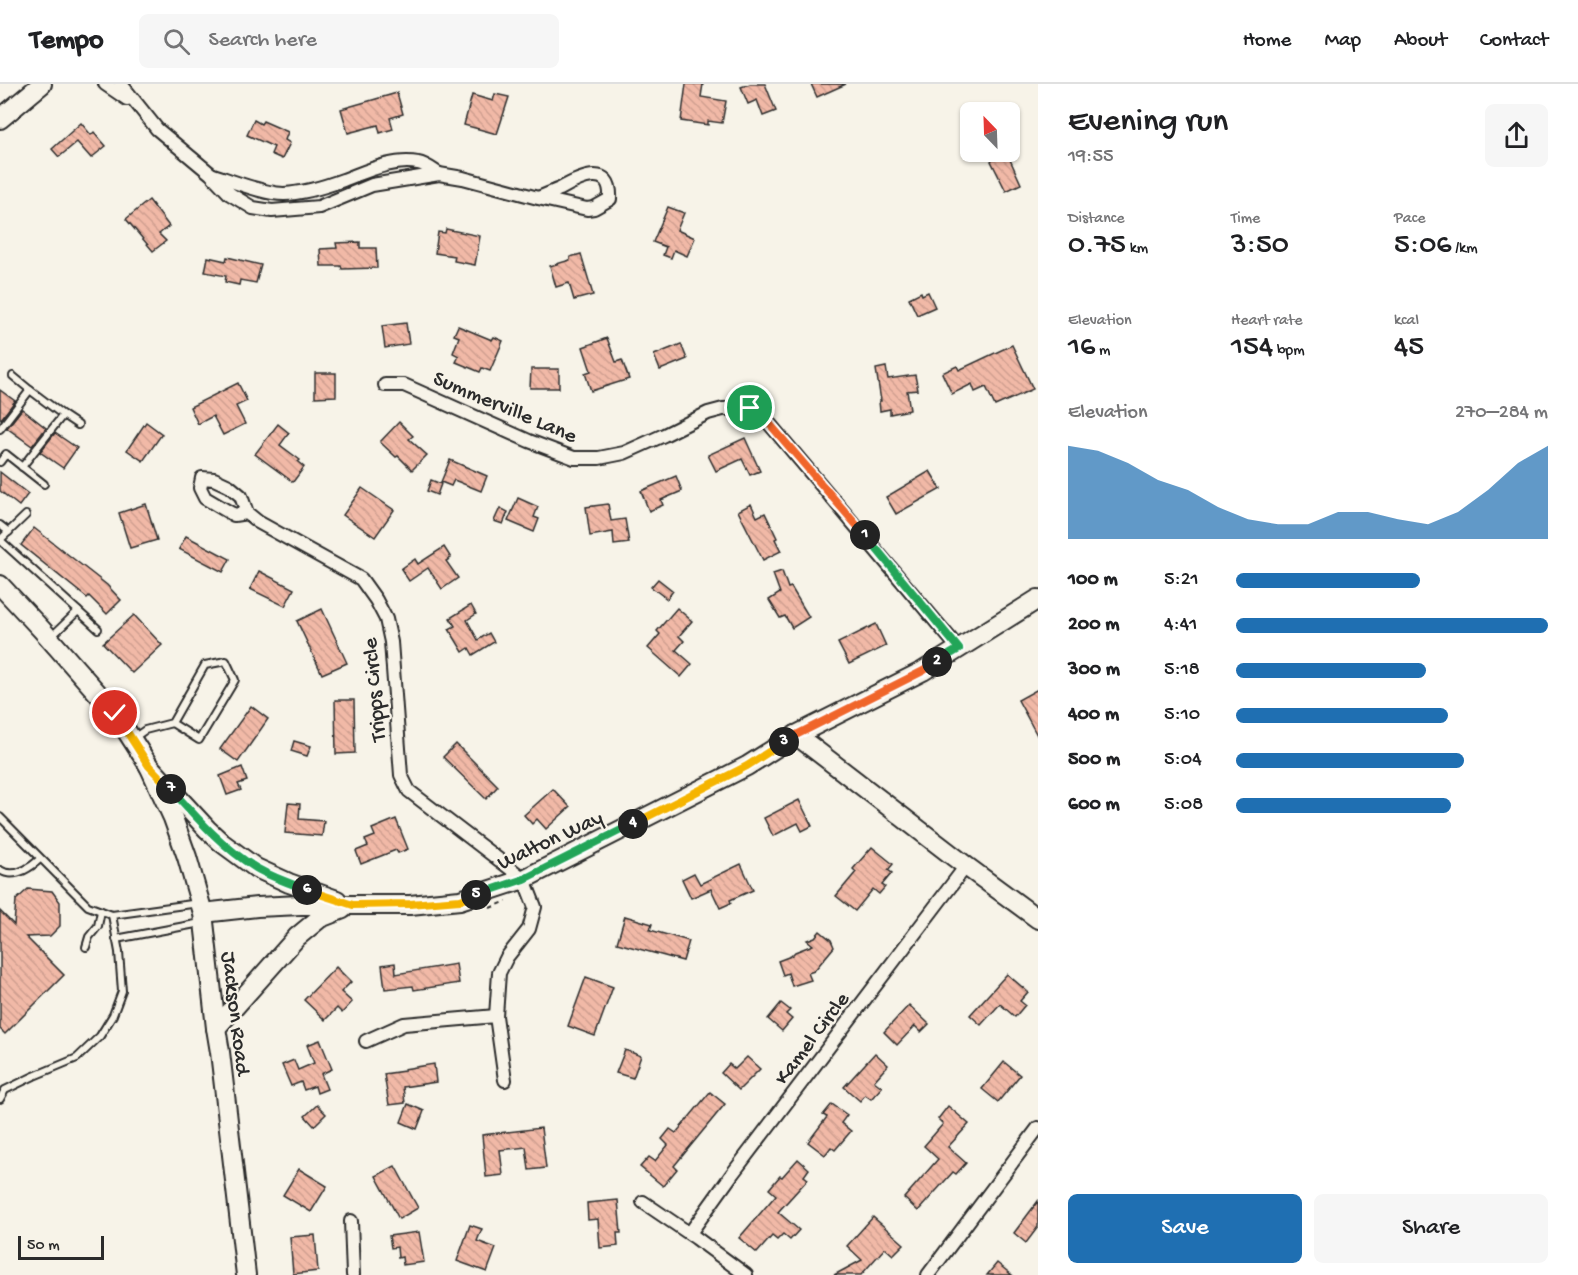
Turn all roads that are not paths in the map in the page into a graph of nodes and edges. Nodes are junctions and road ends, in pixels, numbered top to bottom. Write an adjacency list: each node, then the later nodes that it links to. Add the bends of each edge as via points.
1 (42, 84): 5 (main road)
2 (105, 84): 4 (street)
3 (121, 84): 4 (street)
4 (138, 106): 6 (street, via 157,129)
5 (0, 119)
6 (211, 174): 7 (street, via 283,194 312,190 375,167 399,163 419,163); 7 (street, via 230,194 253,208 272,211 319,207 372,185)
7 (438, 174): 8 (street)
8 (537, 198): 8 (street, via 587,209 610,199 610,191 602,177 593,176)
9 (13, 376): 11 (lane)
10 (385, 385): 30 (street, Summerville Lane, via 404,385 574,458 624,453 708,413 750,408 768,422)
11 (30, 390): 12 (lane); 14 (lane)
12 (63, 414): 13 (lane); 18 (lane)
13 (78, 425)
14 (0, 429)
15 (0, 449): 16 (lane)
16 (6, 454): 17 (lane); 18 (lane)
17 (0, 462)
18 (22, 467): 19 (lane)
19 (44, 484)
20 (247, 513): 39 (street, Tripps Circle, via 361,579 386,619 401,775 409,790)
21 (26, 515): 23 (lane)
22 (0, 525): 23 (lane)
23 (9, 532): 24 (lane)
24 (0, 540): 27 (lane)
25 (0, 585): 29 (main road)
26 (1038, 599): 30 (main road, Walton Way)
27 (78, 611): 28 (lane); 29 (lane)
28 (98, 629)
29 (49, 638): 33 (main road, via 115,713)
30 (959, 649): 32 (main road, Walton Way)
31 (172, 723): 31 (lane, via 205,665 226,661 235,680 198,740); 33 (lane)
32 (796, 735): 37 (main road); 39 (main road, Walton Way, via 747,766)
33 (131, 739): 34 (main road)
34 (149, 766): 40 (main road, via 207,829 256,868); 42 (main road, Jackson Road, via 173,818)
35 (1, 820): 36 (lane)
36 (40, 859): 38 (lane, via 22,871); 41 (lane, via 88,906)
37 (966, 866): 44 (main road); 55 (street, Kamel Circle)
38 (0, 870)
39 (524, 879): 40 (main road, Walton Way, via 460,900); 47 (street, via 535,907 529,928 499,973)
40 (353, 905): 42 (main road, Walton Way); 48 (main road, via 320,918 297,937)
41 (101, 911): 43 (lane); 46 (lane)
42 (202, 913): 43 (lane); 45 (lane); 48 (main road, Jackson Road)
43 (112, 915): 45 (lane)
44 (1038, 919)
45 (116, 939): 51 (lane, via 122,991 100,1036 76,1058 5,1090)
46 (86, 947)
47 (496, 1016): 49 (street, via 404,1024); 50 (street)
48 (216, 1028): 56 (main road, Jackson Road)
49 (366, 1041)
50 (505, 1080)
51 (0, 1099)
52 (1038, 1128): 59 (street)
53 (643, 1202): 55 (street)
54 (351, 1221): 57 (street)
55 (690, 1233): 58 (street)
56 (246, 1275)
57 (353, 1275)
58 (746, 1275)
59 (928, 1275)

